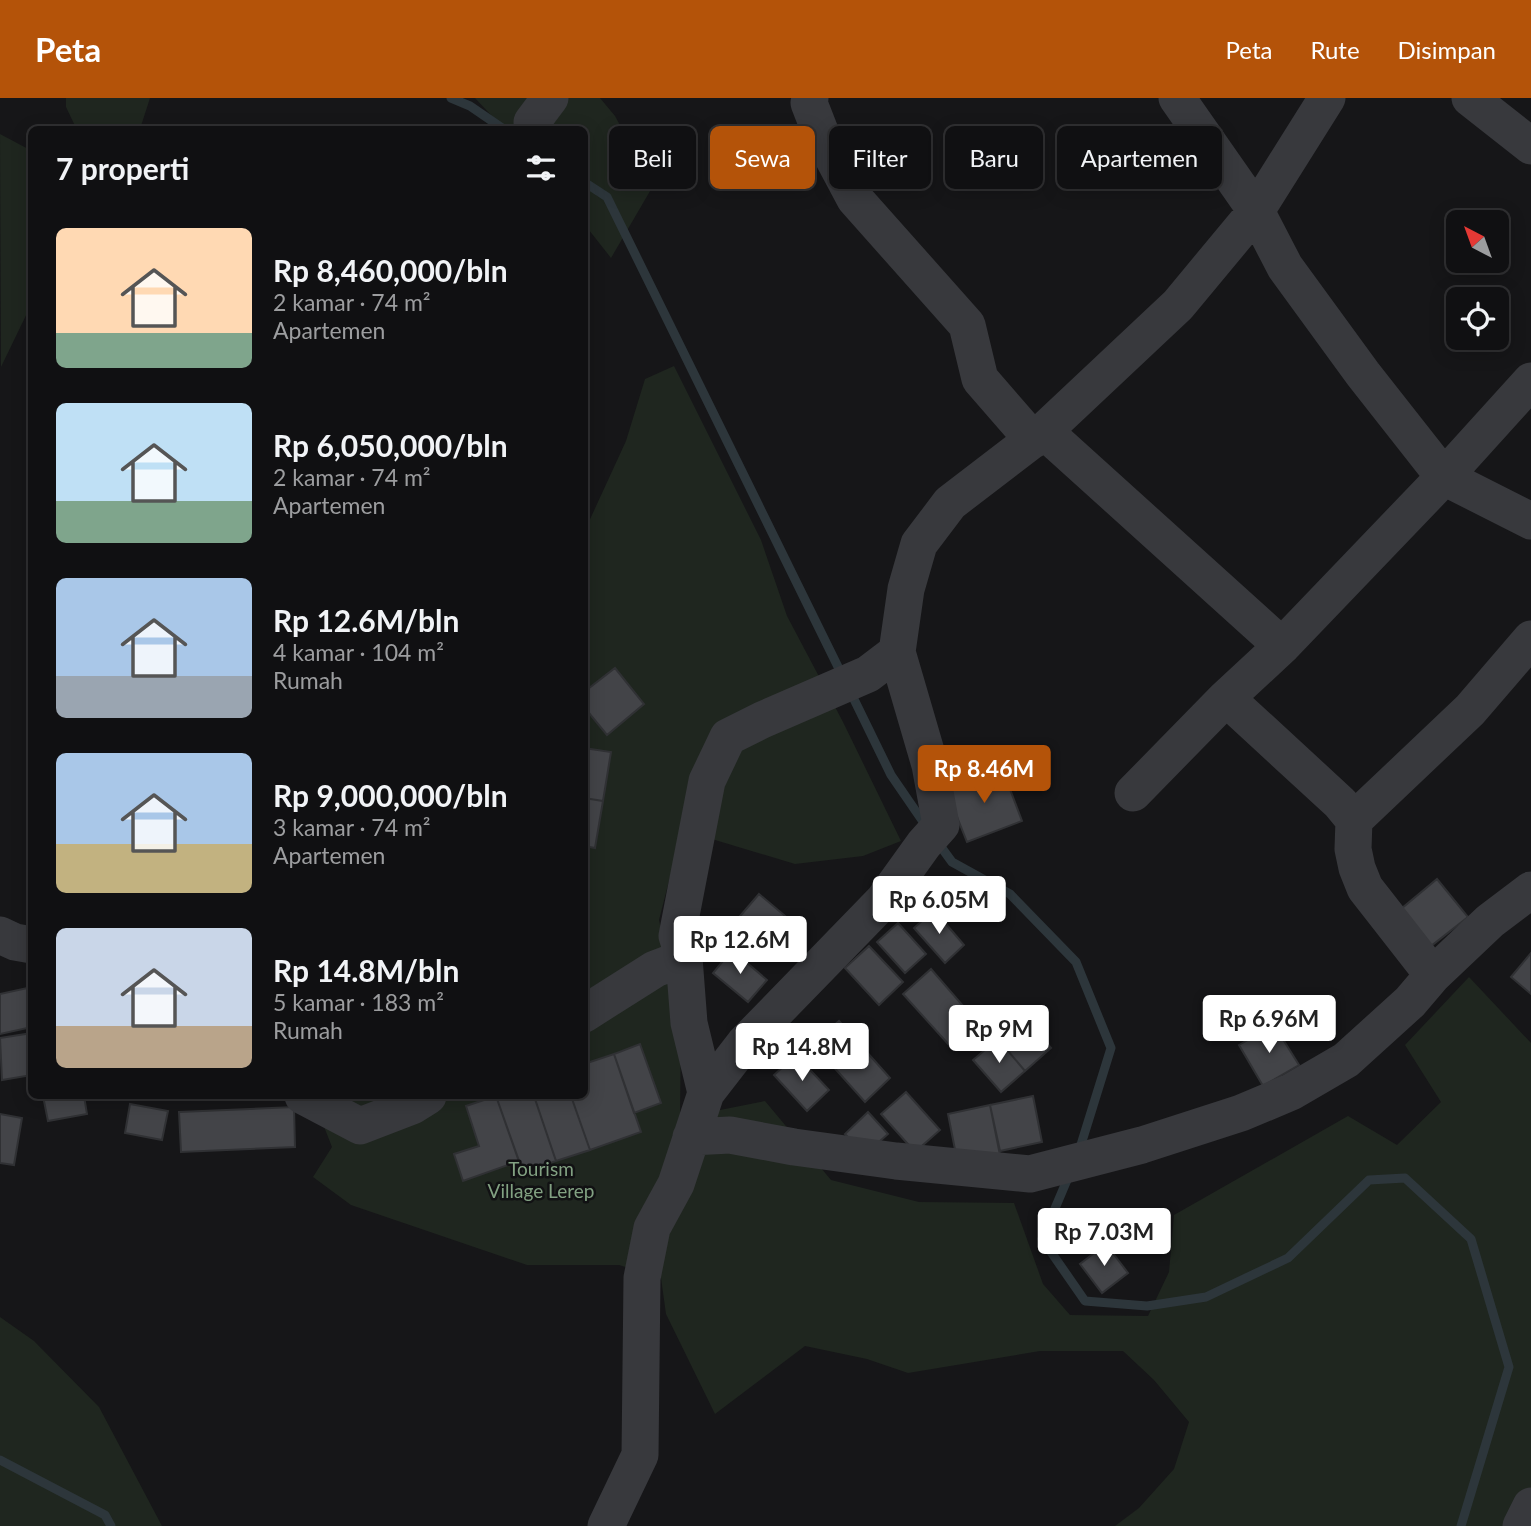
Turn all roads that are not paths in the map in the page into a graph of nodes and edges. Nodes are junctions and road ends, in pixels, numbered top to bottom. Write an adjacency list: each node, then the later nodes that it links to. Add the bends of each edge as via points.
1 (810, 98): 8 (street, via 823,139 855,199 967,325 980,379)
2 (1177, 98): 6 (street)
3 (1327, 98): 6 (street)
4 (1470, 98): 5 (street)
5 (1531, 146)
6 (1256, 211): 8 (street, via 1178,305); 9 (street, via 1285,267)
7 (1531, 381): 9 (street)
8 (1038, 435): 12 (street); 13 (street, via 950,503 919,544 906,589)
9 (1444, 477): 10 (street); 12 (street)
10 (1531, 522)
11 (1531, 639): 16 (street, via 1470,710)
12 (1282, 646): 14 (street)
13 (897, 652): 20 (street, via 868,674 728,737 707,781 677,936); 23 (street, via 930,765 933,835 883,901 744,1044)
14 (1226, 698): 15 (street); 16 (street)
15 (1133, 793)
16 (1354, 820): 21 (street, via 1353,849 1365,888)
17 (1531, 890): 21 (street, via 1490,920)
18 (0, 935): 19 (street)
19 (28, 944)
20 (684, 958): 22 (street, via 655,968); 23 (street, via 689,1023)
21 (1433, 975): 26 (street, via 1346,1060 1291,1092 1241,1113 1030,1174 895,1161 730,1135)
22 (588, 1011)
23 (706, 1093): 26 (street)
24 (309, 1099): 25 (street, via 360,1126)
25 (423, 1099)
26 (691, 1137): 28 (street, via 676,1184 652,1228 642,1278 640,1455)
27 (1531, 1506): 29 (street)
28 (606, 1526)
29 (1521, 1526)

